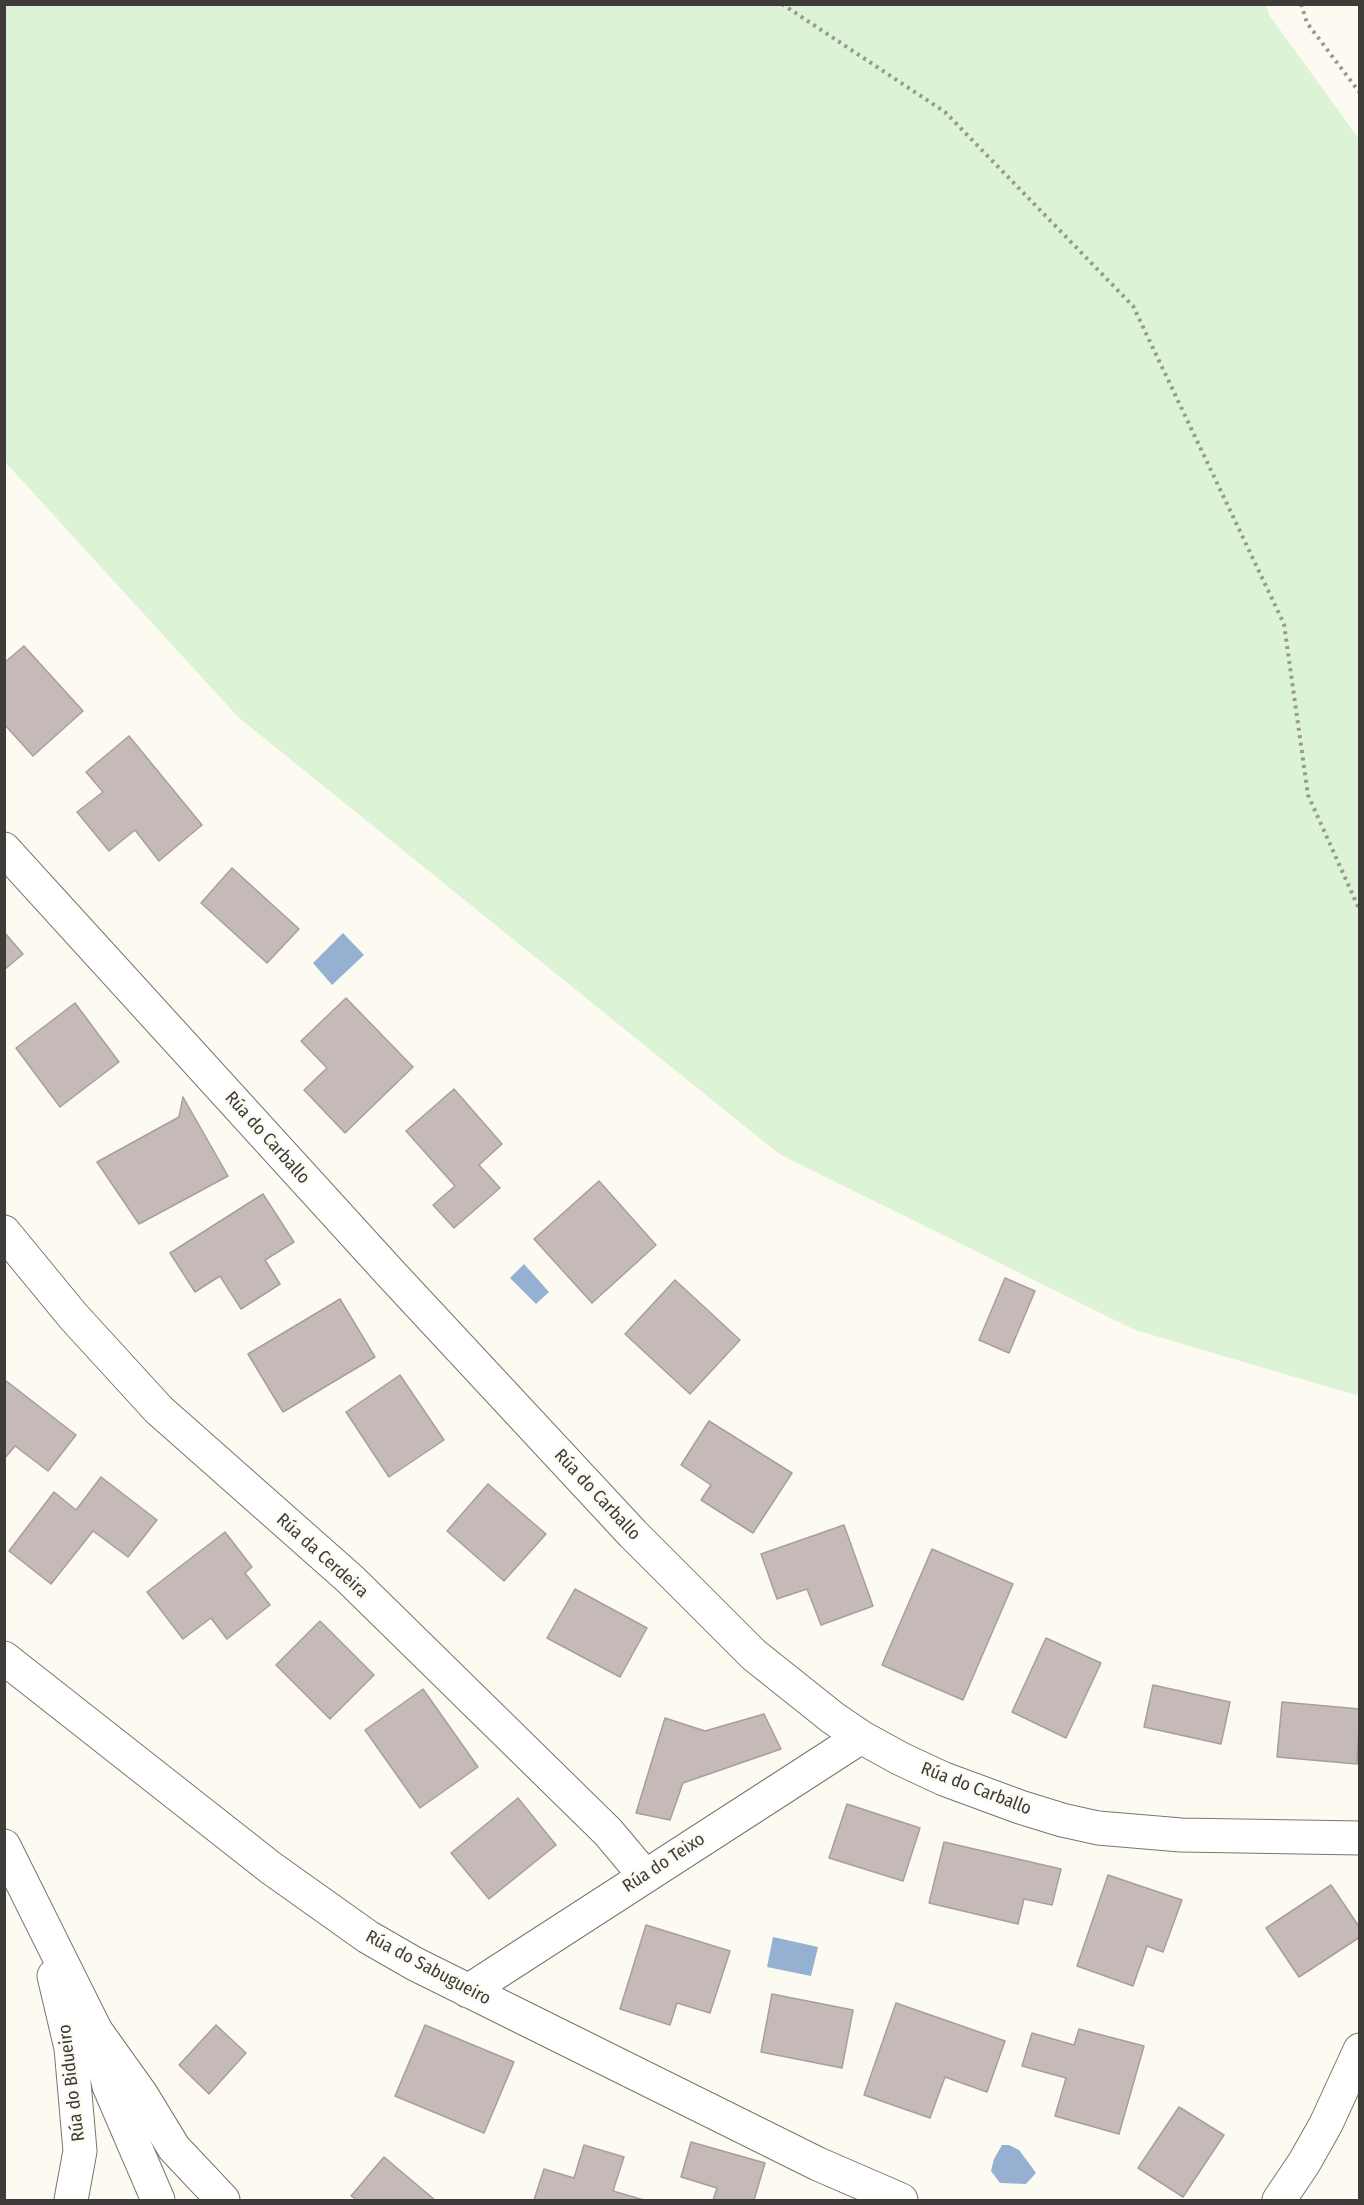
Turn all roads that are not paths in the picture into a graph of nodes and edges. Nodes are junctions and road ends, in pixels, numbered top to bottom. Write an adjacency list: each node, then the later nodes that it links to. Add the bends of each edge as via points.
1 (4, 849): 4 (street, Rúa do Carballo, via 640,1542 754,1655)
2 (4, 1232): 7 (street, Rúa da Cerdeira, via 73,1316 159,1410 350,1579 608,1832)
3 (4, 1658): 9 (street, Rúa do Sabugueiro, via 321,1906 368,1937)
4 (861, 1737): 5 (street, Rúa do Carballo, via 901,1759 983,1794 1089,1826 1181,1835); 7 (street, Rúa do Teixo)
5 (1359, 1838)
6 (4, 1846): 8 (street, Rúa do Bidueiro)
7 (645, 1876): 9 (street, Rúa do Teixo)
8 (46, 1930): 10 (street, Rúa do Bidueiro); 14 (street, Rúa do Bidueiro, via 71,2048)
9 (468, 1991): 18 (street, Rúa do Sabugueiro, via 818,2164)
10 (96, 2031): 12 (street, Rúa do Bidueiro); 13 (street, Rúa do Bidueiro)
11 (1359, 2050): 19 (street, via 1326,2124)
12 (109, 2086): 13 (street, via 123,2086); 14 (street, via 93,2094); 16 (street, Rúa do Bidueiro)
13 (141, 2094): 17 (street, Rúa do Bidueiro, via 174,2148)
14 (80, 2151): 15 (street, Rúa do Bidueiro)
15 (71, 2200)
16 (158, 2200)
17 (223, 2200)
18 (901, 2200)
19 (1279, 2200)

